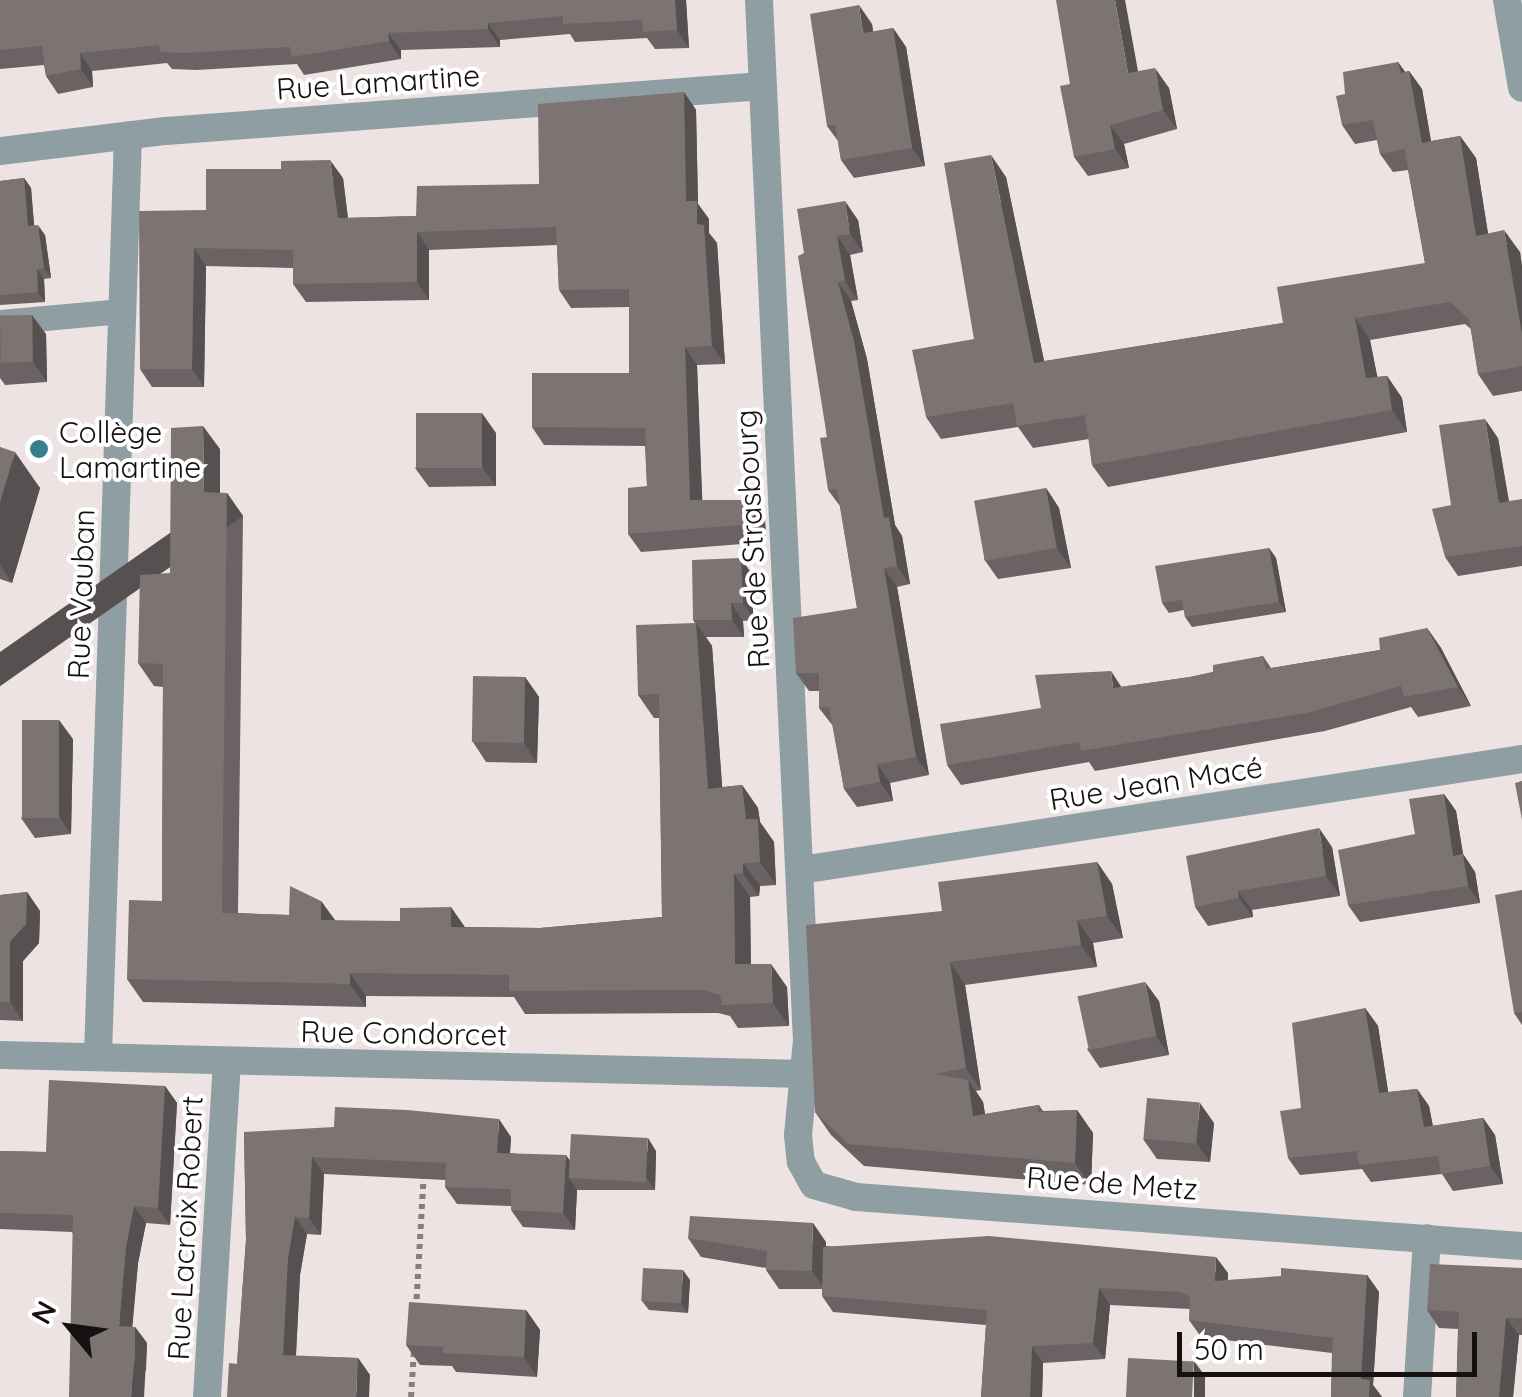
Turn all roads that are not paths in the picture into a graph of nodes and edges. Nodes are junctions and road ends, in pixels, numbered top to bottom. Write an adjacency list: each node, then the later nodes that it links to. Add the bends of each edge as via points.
1 (759, 0): 4 (street, Rue de Strasbourg)
2 (1507, 0): 3 (street)
3 (1519, 53): 5 (street)
4 (762, 86): 6 (street, Rue Lamartine); 11 (street, Rue de Strasbourg)
5 (1522, 88)
6 (128, 134): 7 (street, Rue Lamartine); 8 (street, Rue Vauban)
7 (0, 150)
8 (122, 310): 9 (lane); 13 (street, Rue Vauban)
9 (0, 322)
10 (1522, 759): 11 (street, Rue Jean Macé)
11 (800, 870): 15 (street, Rue de Strasbourg)
12 (0, 1055): 13 (street, Rue Condorcet)
13 (98, 1055): 14 (street, Rue Condorcet)
14 (227, 1062): 15 (street, Rue Condorcet); 18 (street, Rue Lacroix Robert)
15 (808, 1074): 16 (street, Rue de Metz, via 798,1135 814,1185 856,1196)
16 (1427, 1238): 17 (street, Rue de Metz); 19 (street)
17 (1522, 1246)
18 (207, 1397)
19 (1417, 1397)

